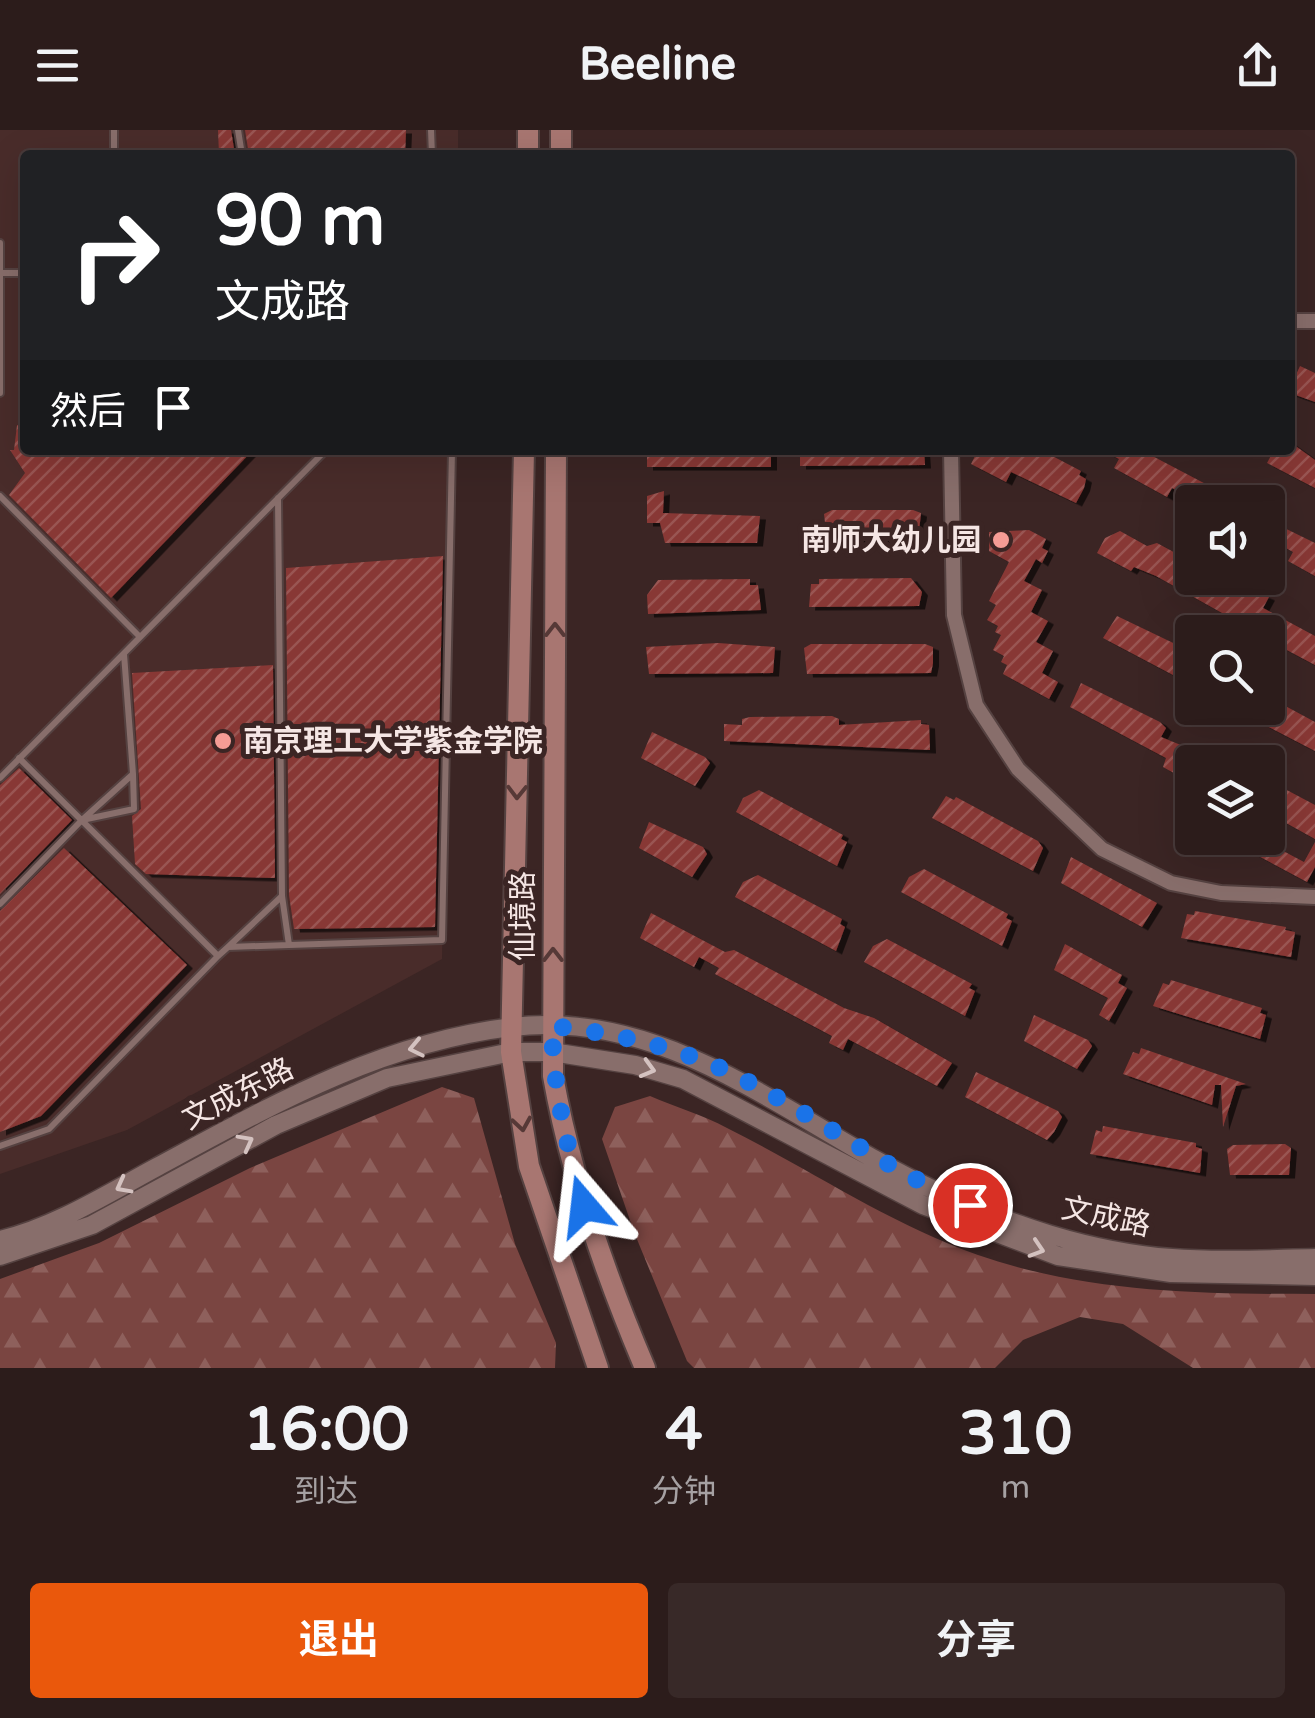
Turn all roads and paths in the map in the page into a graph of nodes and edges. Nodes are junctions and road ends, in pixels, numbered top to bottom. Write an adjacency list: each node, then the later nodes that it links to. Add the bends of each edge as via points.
1 (0, 243): 3 (lane)
2 (20, 273): 3 (lane)
3 (3, 274): 4 (lane)
4 (0, 393)
5 (321, 455): 11 (lane)
6 (452, 455): 21 (lane, via 442,940)
7 (524, 455): 25 (main road, 仙境路, one-way to 25)
8 (556, 455): 24 (main road, 仙境路, one-way to 8)
9 (951, 455): 19 (street, via 954,615 976,705 1018,769 1102,849 1171,882 1220,893)
10 (0, 496): 12 (lane)
11 (278, 498): 12 (lane); 18 (lane)
12 (140, 637): 13 (lane)
13 (124, 653): 14 (lane); 15 (lane)
14 (20, 758): 16 (lane); 17 (lane)
15 (132, 774): 17 (lane); 17 (lane, via 134,809)
16 (0, 778)
17 (82, 820): 20 (lane); 23 (lane)
18 (282, 896): 21 (lane); 22 (lane)
19 (1315, 897)
20 (0, 904)
21 (289, 945): 22 (lane)
22 (228, 948): 23 (lane)
23 (218, 956): 28 (lane, via 49,1129)
24 (552, 1026): 25 (street, 文成路); 27 (main road, 仙境路); 31 (street, 文成路, via 654,1045 728,1072 882,1164 1068,1240 1173,1258)
25 (511, 1027): 26 (main road, 仙境路); 29 (street, 文成东路, one-way to 29, via 380,1056 81,1208)
26 (510, 1052): 27 (street, 文成路); 30 (street, 文成东路, one-way to 26, via 92,1225 276,1125 387,1078); 33 (main road, 仙境路, one-way to 33, via 529,1166)
27 (552, 1052): 32 (street, 文成路, one-way to 32, via 682,1079 923,1205 1058,1256 1172,1274); 34 (main road, 仙境路, via 564,1135)
28 (0, 1146)
29 (0, 1240)
30 (0, 1256)
31 (1315, 1258)
32 (1315, 1276)
33 (598, 1368)
34 (645, 1368)

